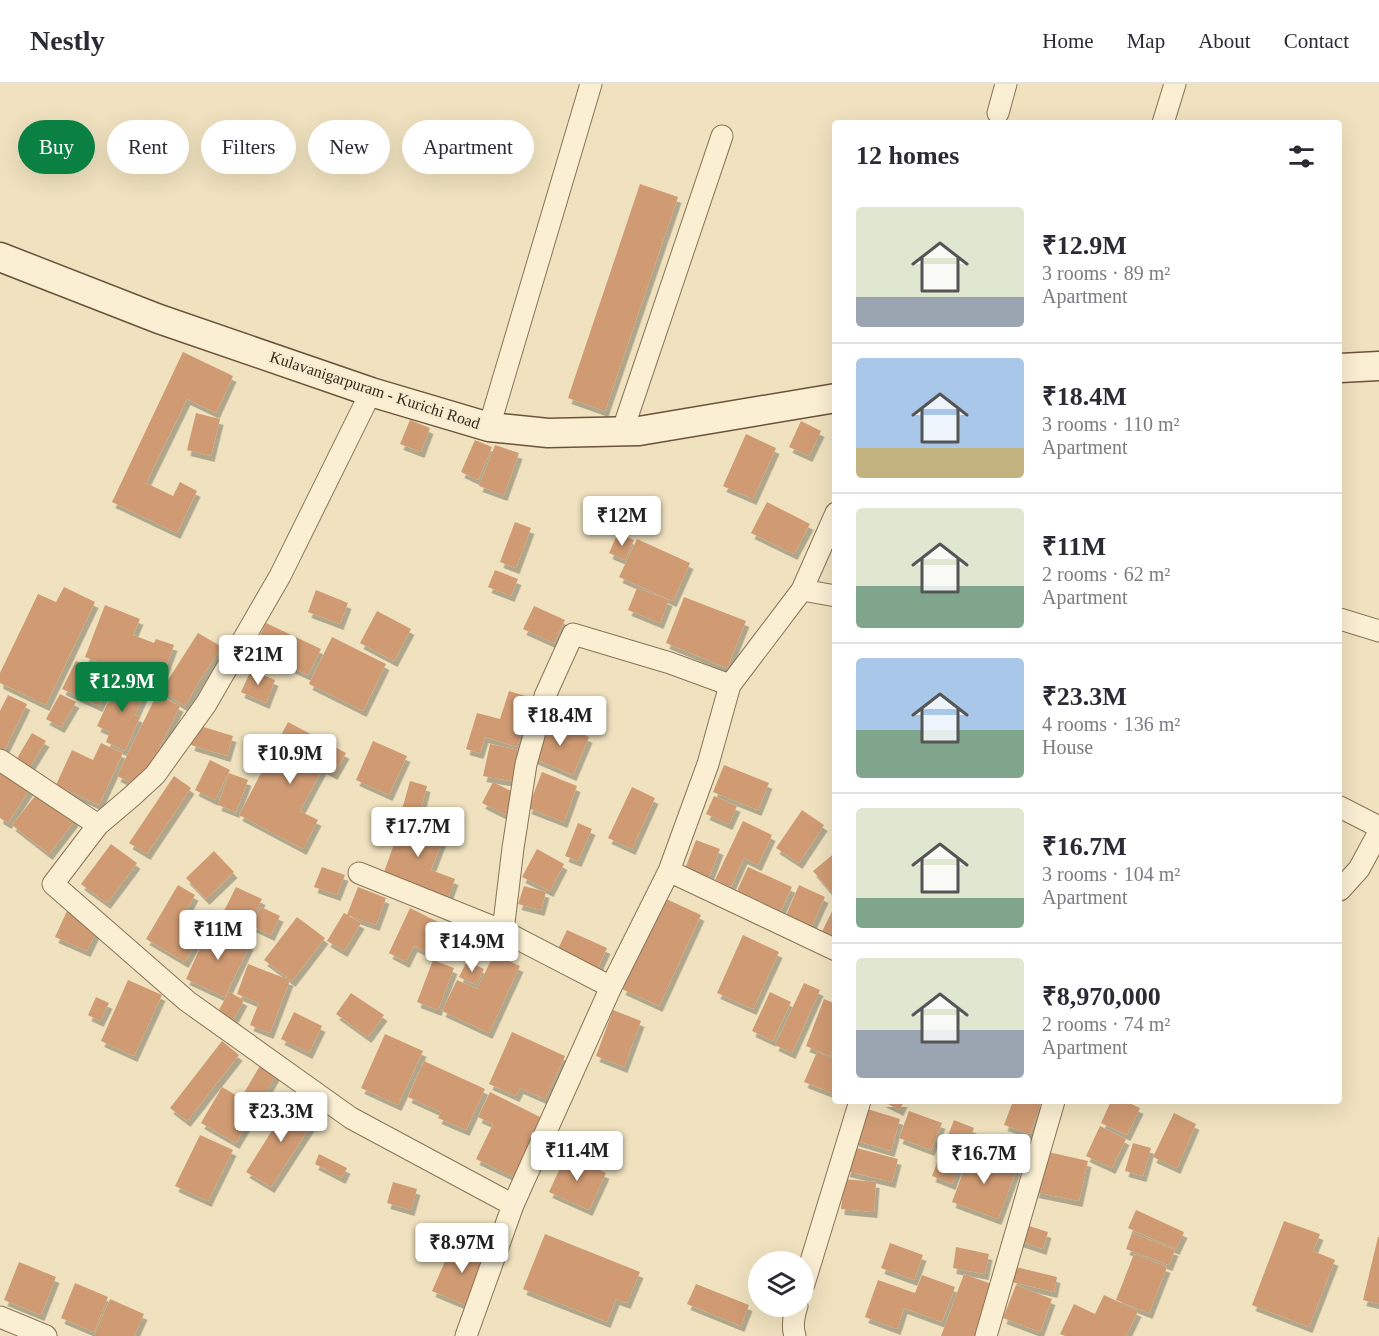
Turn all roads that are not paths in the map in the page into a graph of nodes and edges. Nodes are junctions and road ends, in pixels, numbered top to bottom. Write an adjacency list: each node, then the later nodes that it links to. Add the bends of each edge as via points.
1 (591, 84): 12 (street)
2 (1006, 84): 4 (street)
3 (1175, 84): 5 (street)
4 (998, 113)
5 (1164, 120)
6 (722, 136): 13 (street)
7 (0, 256): 10 (main road, Kulavanigarpuram - Kurichi Road, via 159,319)
8 (1379, 366): 9 (main road)
9 (1342, 368)
10 (371, 392): 12 (main road, Kulavanigarpuram - Kurichi Road); 22 (street, via 280,576 206,704 155,775)
11 (832, 399): 13 (main road, Kulavanigarpuram - Kurichi Road)
12 (489, 427): 13 (main road, Kulavanigarpuram - Kurichi Road, via 548,433)
13 (622, 432)
14 (832, 522): 15 (street)
15 (802, 590): 16 (street); 19 (street)
16 (832, 595)
17 (1342, 620): 18 (street)
18 (1379, 631)
19 (730, 684): 25 (street, via 708,764); 28 (street, via 573,634 545,696 526,764)
20 (0, 760): 22 (street)
21 (1342, 808): 23 (street)
22 (98, 825): 33 (street, via 53,884 187,1001 351,1118)
23 (1379, 827)
24 (1379, 832): 27 (street, via 1359,869)
25 (669, 870): 29 (street); 30 (street)
26 (359, 873): 28 (street)
27 (1342, 888)
28 (503, 931): 30 (street)
29 (832, 948)
30 (611, 987): 33 (street)
31 (859, 1104): 34 (street)
32 (1053, 1104): 40 (street)
33 (513, 1204): 38 (street)
34 (814, 1251)
35 (0, 1317): 37 (street)
36 (795, 1317): 39 (street)
37 (46, 1336)
38 (466, 1336)
39 (795, 1336)
40 (986, 1336)

